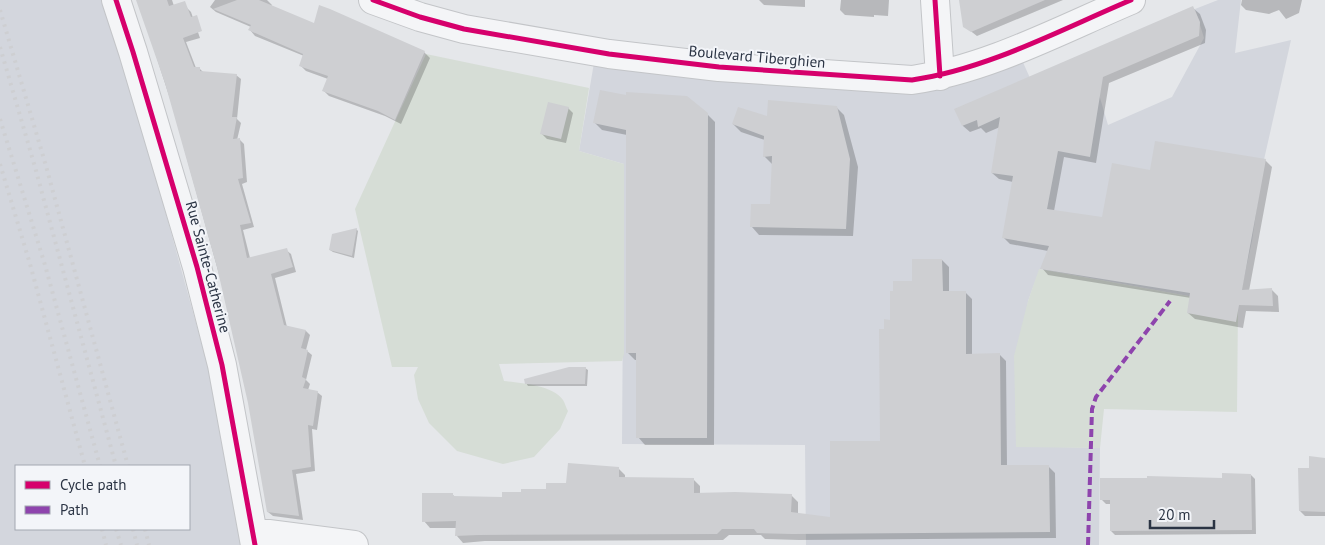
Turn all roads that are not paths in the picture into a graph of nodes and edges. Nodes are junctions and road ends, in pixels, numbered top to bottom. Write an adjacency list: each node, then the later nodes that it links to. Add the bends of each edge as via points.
1 (116, 0): 6 (street, Rue Sainte-Catherine, via 197,267 222,366)
2 (373, 0): 5 (street, Boulevard Tiberghien, via 455,27 609,54 719,67 876,79 912,80)
3 (935, 0): 5 (street)
4 (1131, 0): 5 (street, Boulevard Tiberghien, via 1017,49)
5 (940, 76)
6 (254, 538): 7 (street)
7 (354, 545)

